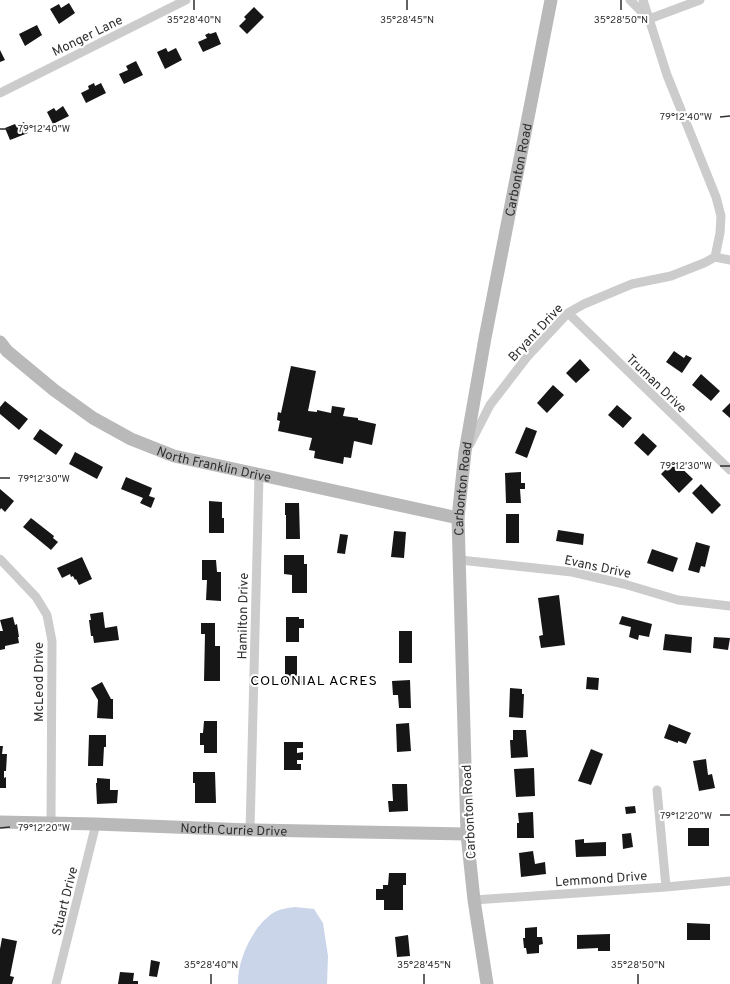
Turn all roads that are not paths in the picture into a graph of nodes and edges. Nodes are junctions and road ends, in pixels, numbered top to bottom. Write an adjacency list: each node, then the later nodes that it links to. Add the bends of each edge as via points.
1 (186, 0): 7 (street, Monger Lane)
2 (551, 0): 12 (street, Carbonton Road)
3 (630, 0): 6 (street)
4 (643, 0): 6 (street)
5 (700, 0): 6 (street)
6 (649, 19): 8 (street, via 667,75 716,197 721,216)
7 (0, 93)
8 (715, 257): 9 (street); 10 (street, Bryant Drive, via 671,276 632,284)
9 (730, 260)
10 (568, 313): 12 (street, Bryant Drive, via 527,357 490,405); 13 (street, Truman Drive)
11 (0, 342): 14 (street, North Franklin Drive, via 7,351 54,390 93,418 131,440 174,456)
12 (465, 452): 15 (street, Carbonton Road)
13 (730, 470)
14 (259, 475): 15 (street, North Franklin Drive); 23 (street, Hamilton Drive)
15 (458, 518): 17 (street, Carbonton Road)
16 (0, 559): 21 (street, McLeod Drive, via 36,597 47,615 52,641)
17 (460, 560): 18 (street, Evans Drive, via 572,572 678,600); 24 (street, Carbonton Road)
18 (730, 606)
19 (657, 790): 26 (street)
20 (0, 822): 21 (street, North Currie Drive)
21 (51, 822): 22 (street, North Currie Drive)
22 (96, 824): 23 (street, North Currie Drive); 28 (street, Stuart Drive)
23 (250, 830): 24 (street, North Currie Drive)
24 (467, 834): 27 (street, Carbonton Road)
25 (730, 881): 26 (street, Lemmond Drive)
26 (666, 887): 27 (street, Lemmond Drive)
27 (474, 900): 29 (street, Carbonton Road)
28 (56, 984)
29 (488, 984)

